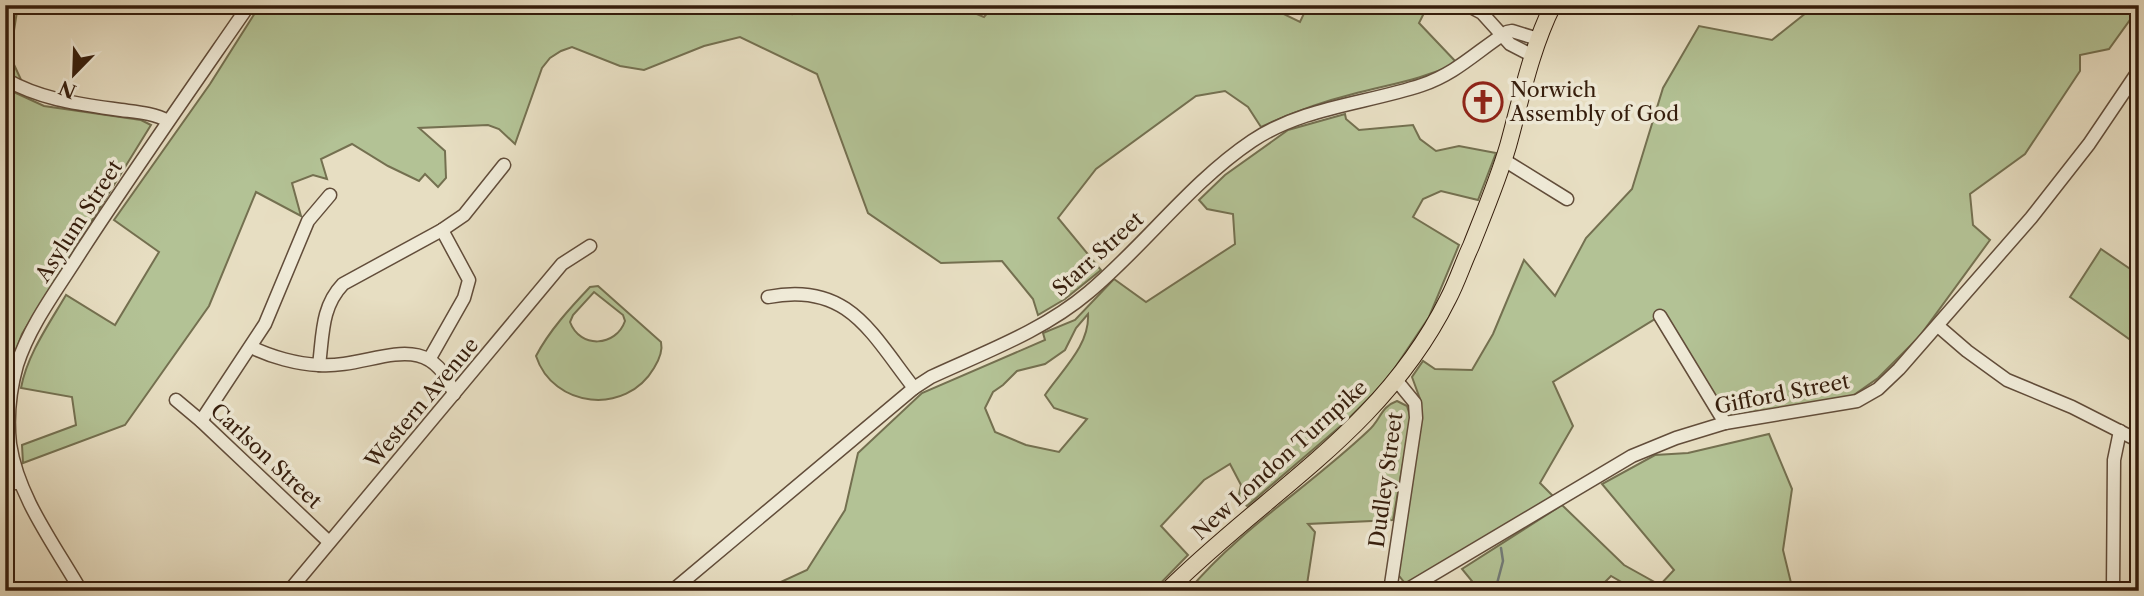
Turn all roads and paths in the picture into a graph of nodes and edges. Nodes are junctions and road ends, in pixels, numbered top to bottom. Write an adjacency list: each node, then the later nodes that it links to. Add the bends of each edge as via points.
1 (249, 5): 9 (street, Asylum Street)
2 (1467, 5): 4 (street, via 1482,13)
3 (1553, 5): 5 (main road, New London Turnpike)
4 (1502, 35): 5 (street, via 1512,31); 6 (street); 23 (street, Starr Street, via 1439,79 1287,121 1252,141 1220,166 1090,292 1050,322)
5 (1538, 39): 6 (main road, New London Turnpike)
6 (1533, 56): 10 (main road, New London Turnpike)
7 (2139, 70): 18 (street, Gifford Street, via 2031,218)
8 (5, 79): 9 (street, via 50,99 146,113)
9 (168, 121): 31 (street, Asylum Street, via 30,334 9,400 11,446)
10 (1504, 160): 13 (street); 22 (main road, New London Turnpike, via 1449,298)
11 (504, 165): 14 (street, via 464,215)
12 (330, 195): 19 (street, via 308,221)
13 (1567, 199)
14 (442, 230): 20 (street, via 469,280 464,298); 21 (street, via 332,295)
15 (590, 246): 24 (street, Western Avenue, via 562,264)
16 (768, 297): 23 (street, via 804,294 842,305 861,321)
17 (1660, 316): 27 (street)
18 (1938, 326): 27 (street, Gifford Street, via 1878,389 1857,401); 28 (street, via 2007,380)
19 (251, 347): 21 (street); 26 (street)
20 (429, 358): 21 (street, via 411,352); 24 (street, via 449,380)
21 (319, 365)
22 (1397, 381): 36 (main road, New London Turnpike, via 1348,433); 37 (street, Dudley Street, via 1415,402 1416,418)
23 (914, 388): 35 (street, Starr Street)
24 (454, 394): 32 (street, Western Avenue)
25 (176, 400): 26 (street, Carlson Street)
26 (201, 421): 32 (street, Carlson Street)
27 (1725, 424): 38 (street, Gifford Street, via 1632,456)
28 (2120, 431): 29 (street); 39 (street, via 2114,460)
29 (2139, 441)
30 (5, 483): 31 (street)
31 (20, 483): 33 (street, Asylum Street)
32 (329, 542): 34 (street, Western Avenue)
33 (81, 591)
34 (289, 591)
35 (672, 591)
36 (1167, 591)
37 (1390, 591)
38 (1405, 591)
39 (2113, 591)

